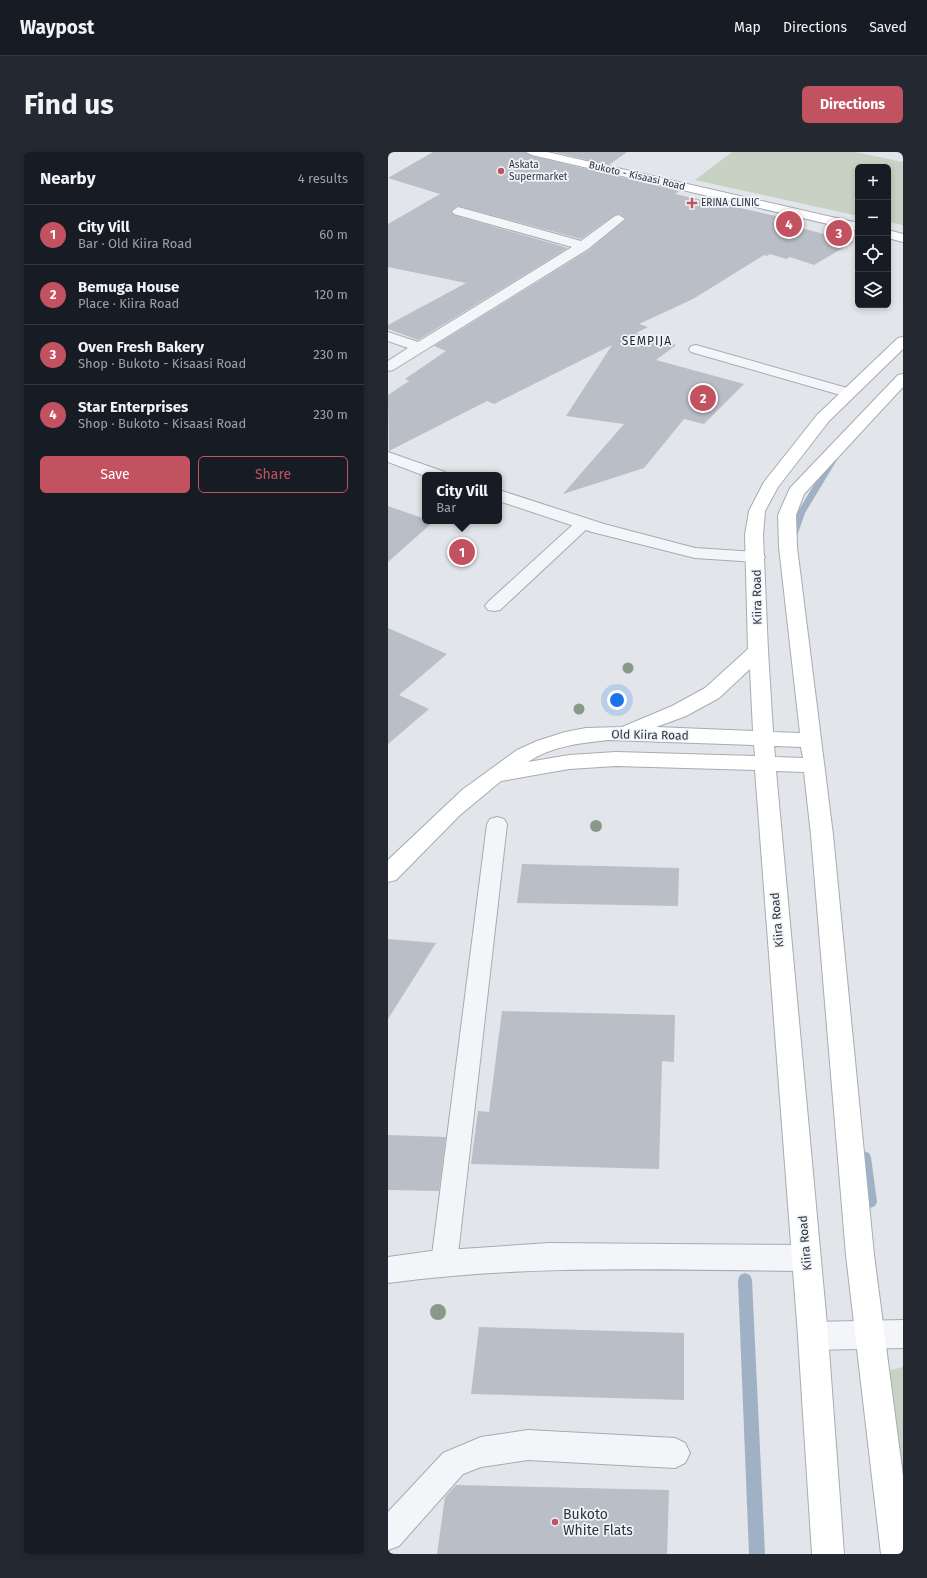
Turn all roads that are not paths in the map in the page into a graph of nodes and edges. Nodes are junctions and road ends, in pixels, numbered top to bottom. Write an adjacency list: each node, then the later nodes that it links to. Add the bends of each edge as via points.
1 (532, 152): 4 (main road, Bukoto - Kisaasi Road)
2 (458, 211): 7 (street)
3 (620, 219): 7 (street)
4 (855, 226)
5 (891, 235): 6 (main road)
6 (903, 238)
7 (583, 246): 10 (street)
8 (388, 336): 10 (street)
9 (903, 341): 14 (main road, Kiira Road)
10 (419, 347): 12 (street)
11 (696, 349): 14 (lane)
12 (388, 367)
13 (903, 378): 24 (main road, via 796,492 787,515 788,547)
14 (849, 393): 19 (main road, Kiira Road, via 823,418 770,486 757,511 754,535)
15 (388, 457): 16 (street)
16 (431, 472)
17 (502, 496): 18 (street)
18 (584, 523): 19 (street, via 695,553); 20 (lane)
19 (756, 557): 21 (main road, Kiira Road)
20 (494, 606)
21 (758, 651): 22 (main road, via 712,693 679,711); 23 (main road, Kiira Road)
22 (622, 733): 23 (main road, Old Kiira Road); 27 (main road, Old Kiira Road, via 573,738 548,745 525,755)
23 (765, 739): 24 (main road, Old Kiira Road); 25 (main road, Kiira Road)
24 (812, 740): 26 (main road)
25 (766, 763): 26 (main road, Old Kiira Road); 27 (main road, Old Kiira Road, via 616,759 569,762); 30 (main road, Kiira Road)
26 (814, 765): 33 (main road, via 860,1255)
27 (497, 774): 29 (main road, Old Kiira Road, via 426,835)
28 (497, 824): 31 (lane)
29 (388, 874)
30 (806, 1258): 31 (street, via 549,1256); 35 (main road, Kiira Road)
31 (444, 1263): 32 (street)
32 (388, 1270)
33 (870, 1334): 34 (street); 35 (street); 39 (main road)
34 (903, 1334)
35 (813, 1336): 38 (main road, Kiira Road)
36 (675, 1454): 37 (lane, via 528,1445 480,1452 453,1463)
37 (388, 1535)
38 (828, 1554)
39 (897, 1554)

